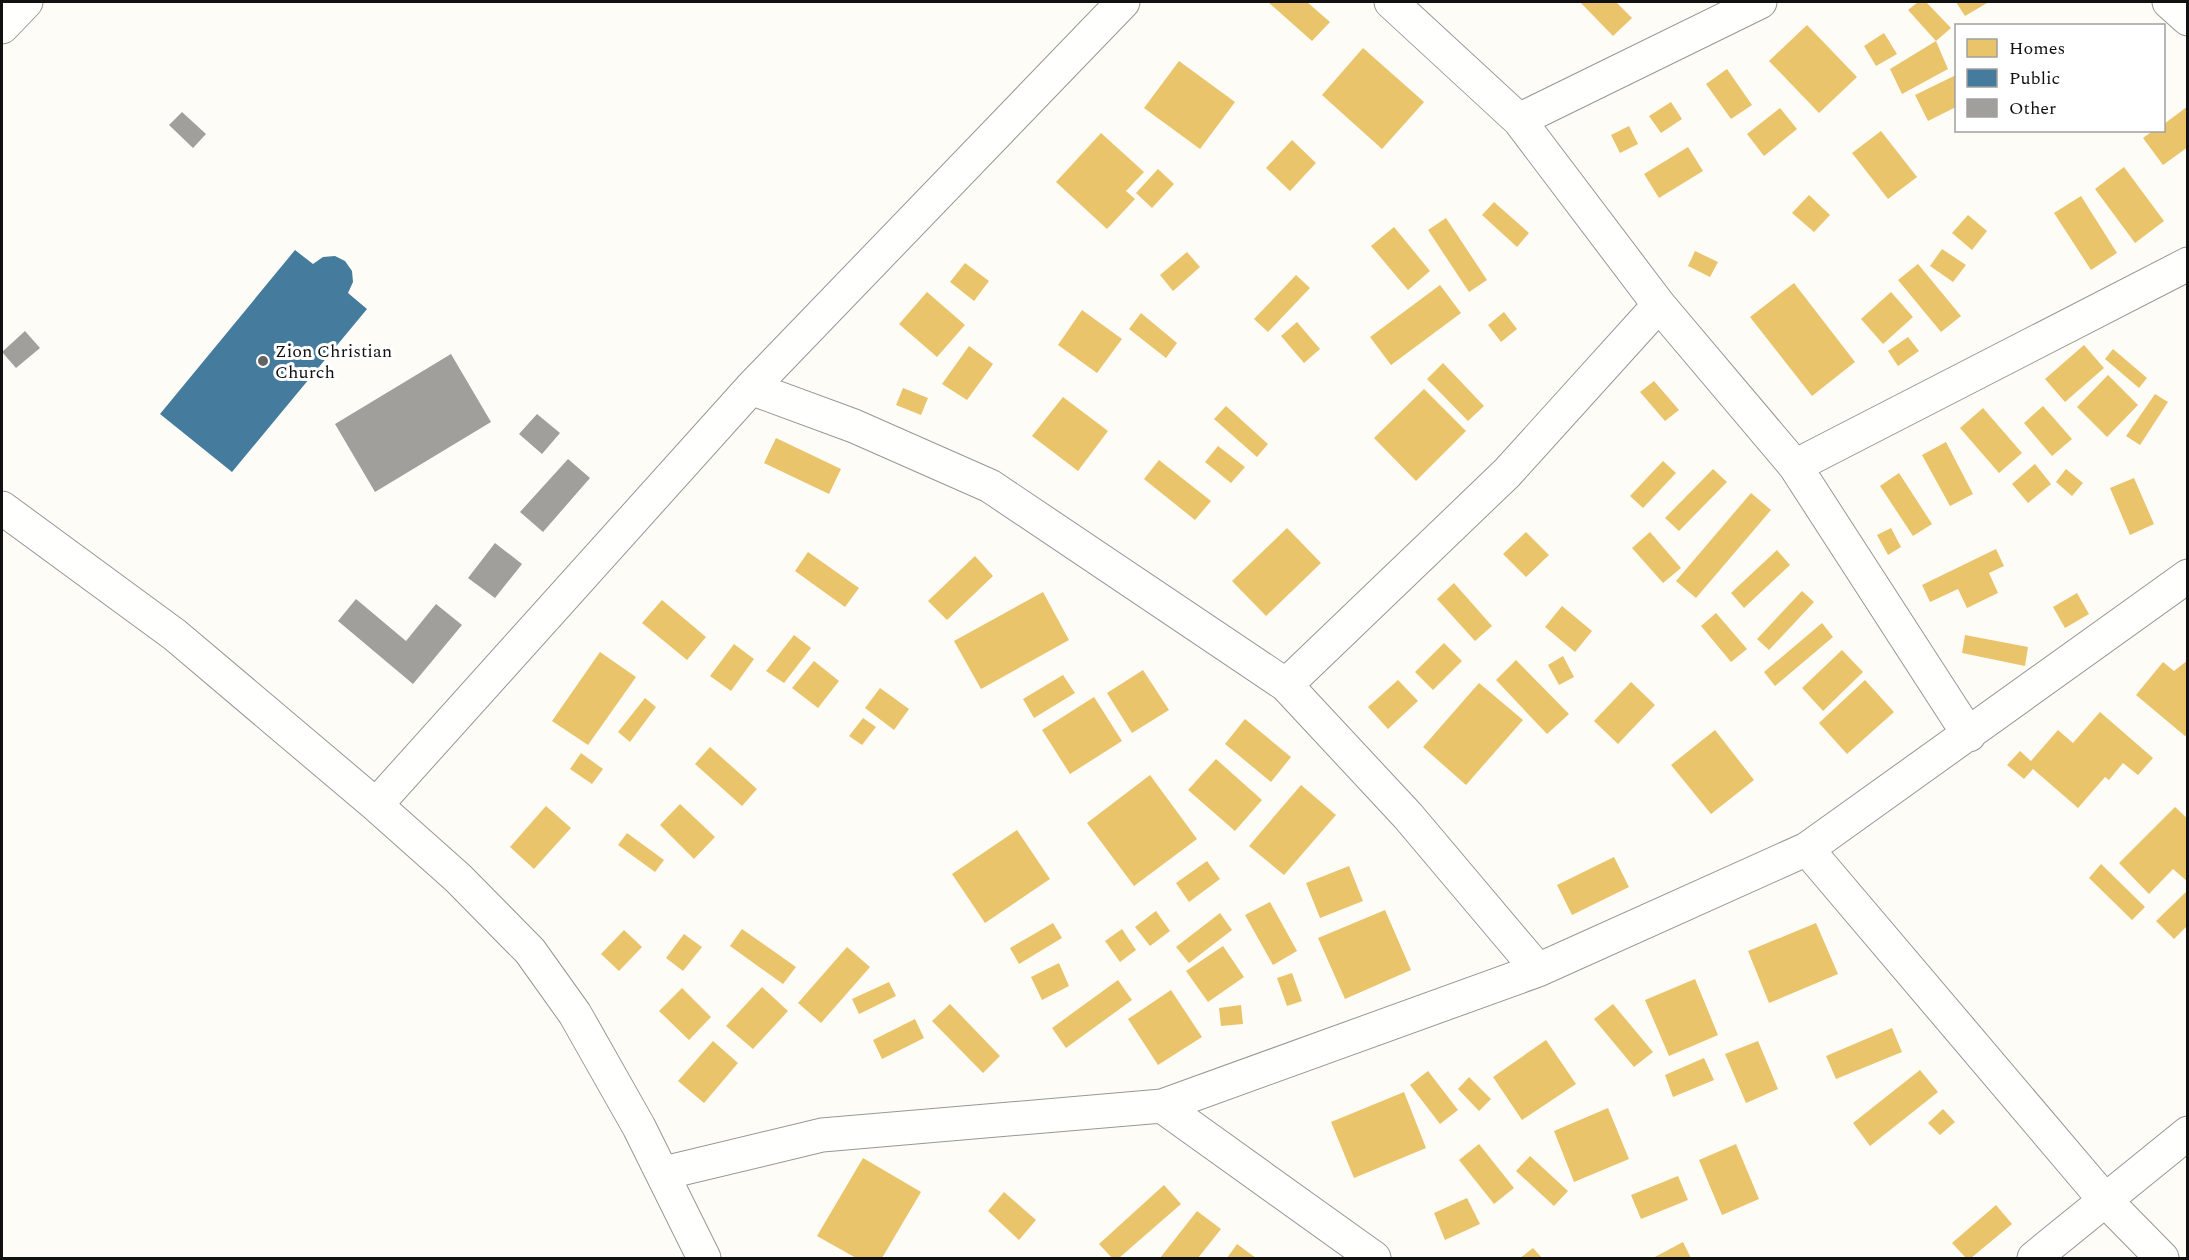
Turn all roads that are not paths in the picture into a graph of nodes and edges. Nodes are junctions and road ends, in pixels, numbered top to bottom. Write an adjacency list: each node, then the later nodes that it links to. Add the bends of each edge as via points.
1 (26, 2): 7 (street)
2 (1123, 2): 11 (street)
3 (1390, 2): 8 (street)
4 (1760, 2): 8 (street)
5 (2169, 2): 6 (street)
6 (2187, 19)
7 (2, 27)
8 (1519, 120): 10 (street)
9 (2187, 264): 12 (street)
10 (1659, 305): 12 (street); 15 (street, via 1507,473)
11 (751, 388): 15 (street, via 854,426 990,486); 17 (street)
12 (1795, 466): 16 (street)
13 (2, 508): 17 (street, via 175,635)
14 (2187, 576): 16 (street)
15 (1286, 685): 19 (street, via 1408,816)
16 (1969, 735): 18 (street)
17 (376, 805): 22 (street, via 458,878 530,951 575,1014)
18 (1807, 849): 19 (street); 23 (street)
19 (1538, 970): 20 (street)
20 (1162, 1106): 22 (street, via 822,1135); 25 (street)
21 (2187, 1133): 23 (street)
22 (664, 1173): 24 (street)
23 (2104, 1199): 26 (street); 27 (street)
24 (704, 1258)
25 (1374, 1258)
26 (2034, 1258)
27 (2162, 1258)

